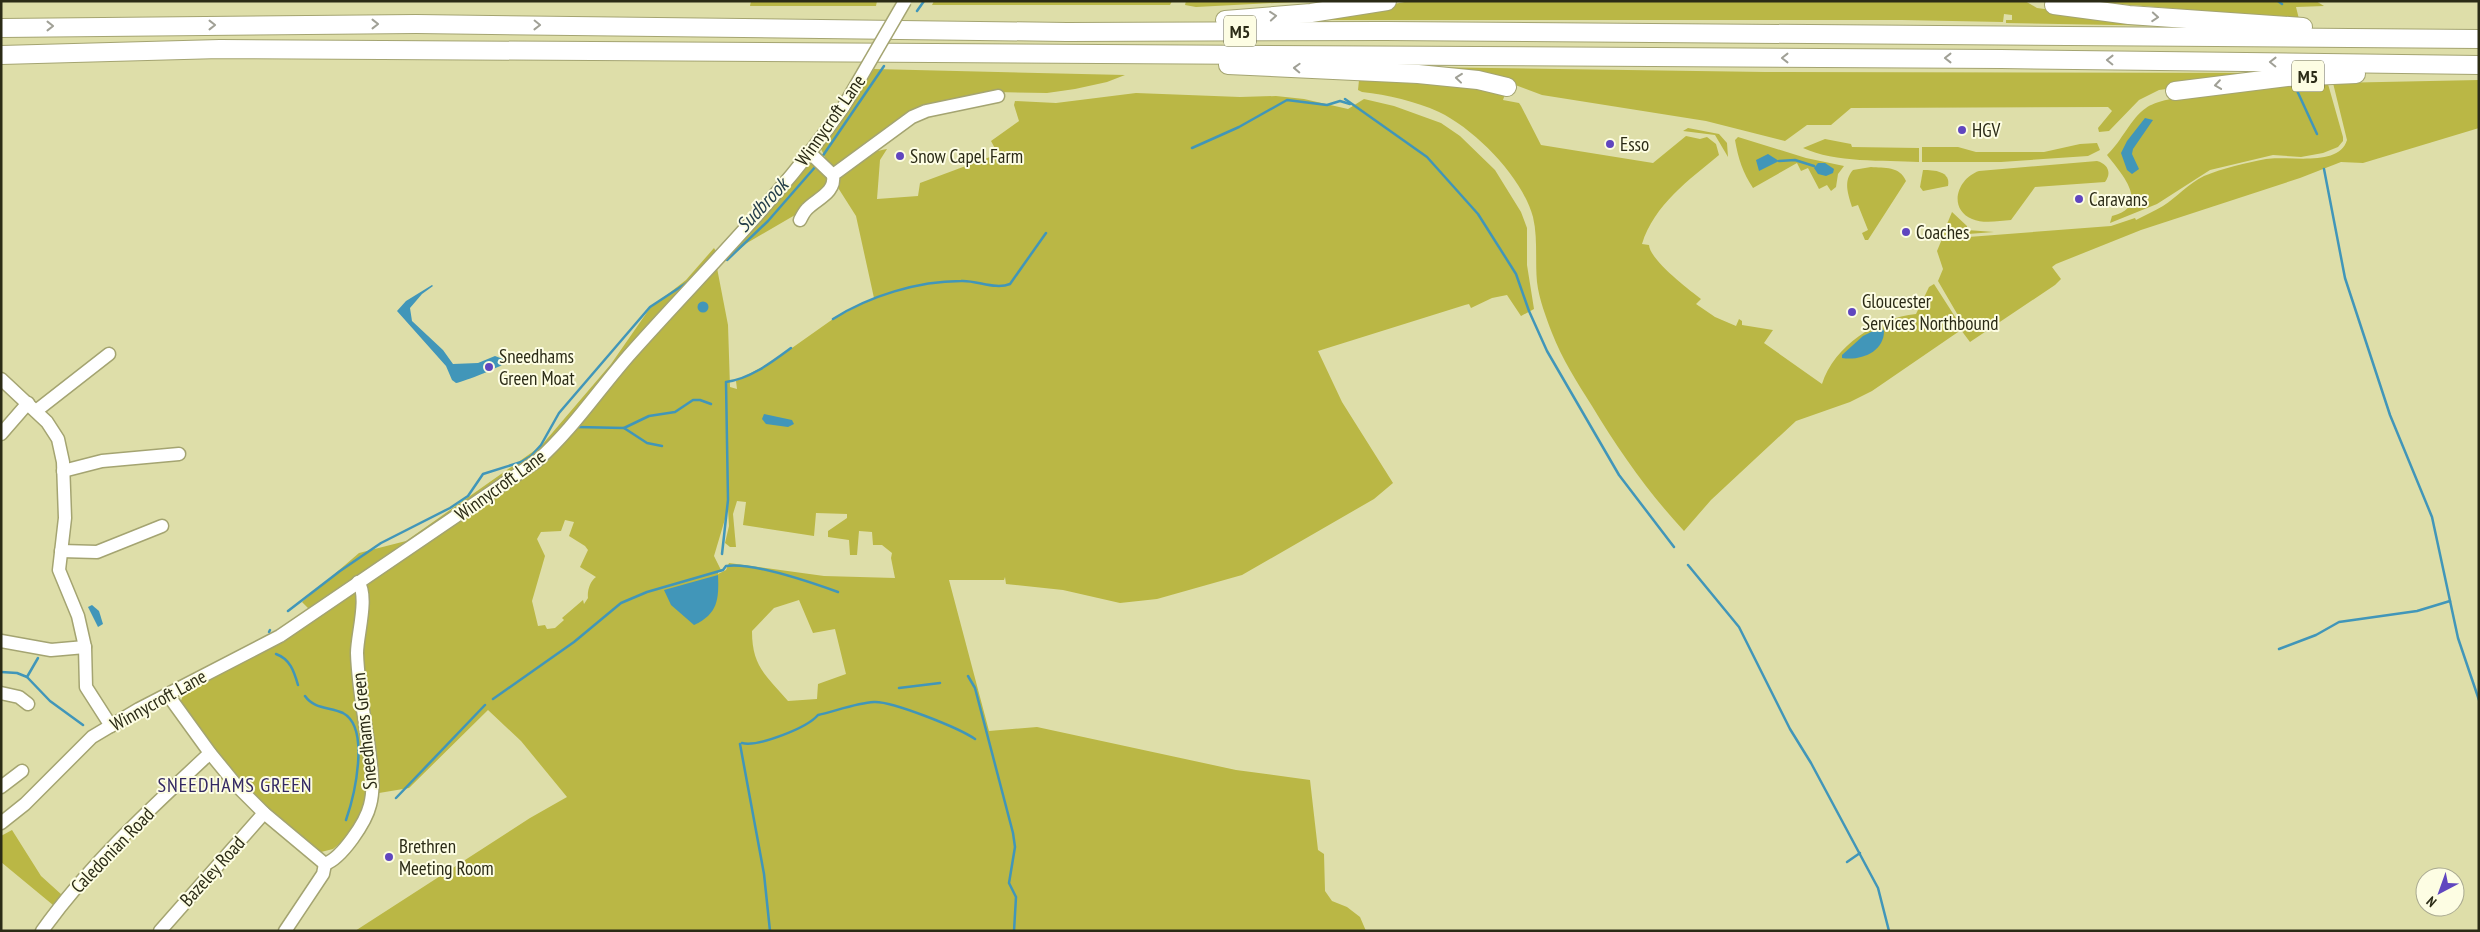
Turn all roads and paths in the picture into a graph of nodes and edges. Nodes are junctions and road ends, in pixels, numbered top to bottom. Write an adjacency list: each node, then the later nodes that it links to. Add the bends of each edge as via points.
1 (905, 1): 15 (street, Winnycroft Lane, bridge, via 844,106)
2 (1387, 1): 5 (highway, M5, one-way to 2)
3 (2054, 5): 6 (highway, M5, one-way to 6, via 2129,16 2338,28)
4 (1, 28): 5 (highway, M5, one-way to 5, via 416,24 1067,32)
5 (1138, 30): 6 (highway, M5)
6 (2393, 38): 7 (highway, M5)
7 (2479, 39)
8 (1138, 54): 9 (highway, M5, via 220,49); 10 (highway, M5, one-way to 8, via 2001,58); 12 (highway, M5, one-way to 8, via 1478,80 1418,74 1202,64)
9 (1, 55)
10 (2441, 64): 11 (highway, M5); 13 (highway, M5, one-way to 13, via 2395,72 2287,77)
11 (2479, 64)
12 (1506, 87)
13 (2175, 90)
14 (998, 96): 16 (street, via 926,111 912,117)
15 (810, 153): 16 (street); 26 (street, Winnycroft Lane, via 630,354 546,454 504,486)
16 (833, 175): 17 (street, via 823,198 807,209)
17 (800, 220)
18 (109, 354): 20 (street)
19 (1, 379): 20 (street)
20 (32, 407): 21 (street); 23 (street, via 58,439)
21 (1, 434)
22 (179, 454): 23 (street, via 102,461)
23 (63, 472): 25 (street, via 65,518)
24 (162, 526): 25 (street, via 97,552)
25 (61, 551): 28 (street, via 59,570 78,616)
26 (358, 582): 30 (street, Winnycroft Lane, via 280,636); 38 (street, Sneedhams Green, via 364,593 357,650 358,673 372,779 371,803 366,818 354,835 333,860)
27 (1, 641): 28 (street, via 51,650)
28 (85, 647): 32 (street, via 86,687)
29 (1, 694): 31 (street, via 19,697)
30 (168, 695): 32 (street, Winnycroft Lane); 33 (street)
31 (28, 704)
32 (111, 726): 37 (street, Winnycroft Lane, via 92,737 25,804)
33 (210, 753): 36 (street); 39 (street, Caledonian Road, via 124,834 67,897)
34 (22, 770): 35 (street)
35 (1, 787)
36 (264, 813): 38 (street); 40 (street, Bazeley Road)
37 (1, 823)
38 (325, 864): 41 (street, via 323,874)
39 (42, 931)
40 (160, 931)
41 (285, 931)

